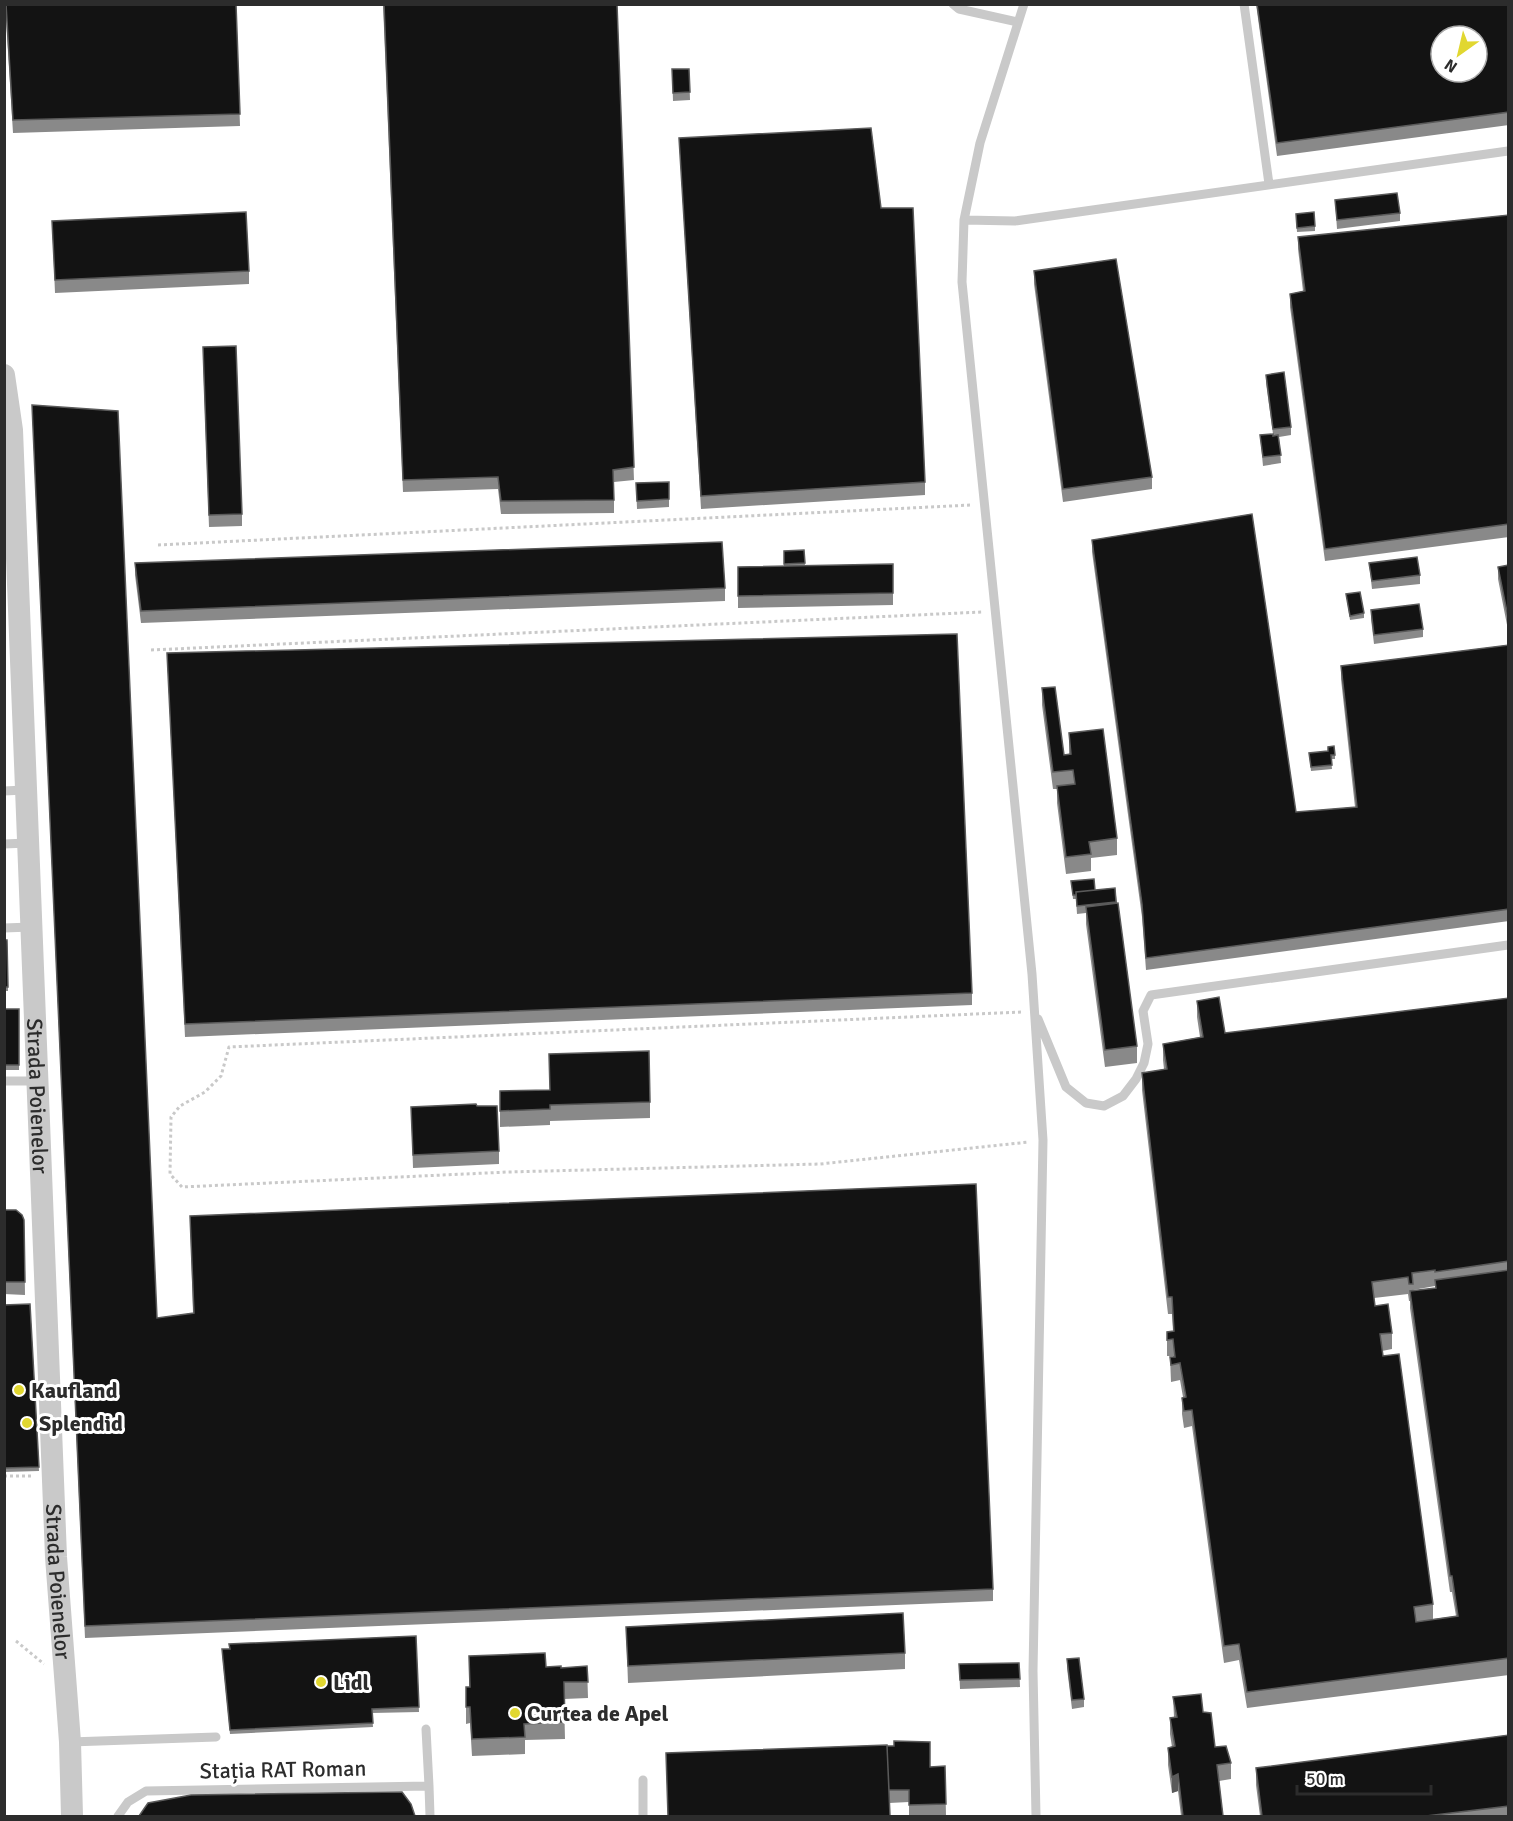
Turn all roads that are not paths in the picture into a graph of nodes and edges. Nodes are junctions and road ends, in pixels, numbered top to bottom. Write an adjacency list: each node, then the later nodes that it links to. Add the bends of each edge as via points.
1 (953, 4): 4 (lane, via 959,9)
2 (1024, 4): 4 (lane)
3 (1244, 4): 6 (lane)
4 (1018, 22): 7 (lane, via 980,143)
5 (1509, 151): 6 (lane)
6 (1269, 184): 7 (lane, via 1015,221)
7 (964, 220): 15 (lane, via 962,282)
8 (4, 375): 9 (street, Strada Poienelor, via 12,430)
9 (14, 791): 10 (street, Strada Poienelor)
10 (27, 843): 11 (lane); 12 (street, Strada Poienelor)
11 (4, 844)
12 (31, 927): 13 (lane); 17 (street, Strada Poienelor)
13 (4, 928)
14 (1509, 945): 15 (lane, via 1151,995 1143,1011 1148,1044 1144,1063 1122,1096 1104,1106 1086,1103 1066,1087)
15 (1035, 1012): 29 (lane, via 1043,1140 1033,1671)
16 (4, 1081): 17 (lane)
17 (37, 1081): 20 (street, Strada Poienelor, via 56,1557)
18 (426, 1729): 22 (lane)
19 (216, 1737): 20 (lane)
20 (70, 1742): 25 (street, Strada Poienelor)
21 (643, 1780): 28 (lane)
22 (429, 1786): 23 (lane, Stația RAT Roman); 27 (lane)
23 (340, 1787): 24 (lane); 26 (lane, Stația RAT Roman, via 312,1792 146,1791 128,1802)
24 (334, 1797)
25 (72, 1816)
26 (118, 1816)
27 (430, 1816)
28 (644, 1816)
29 (1036, 1816)

